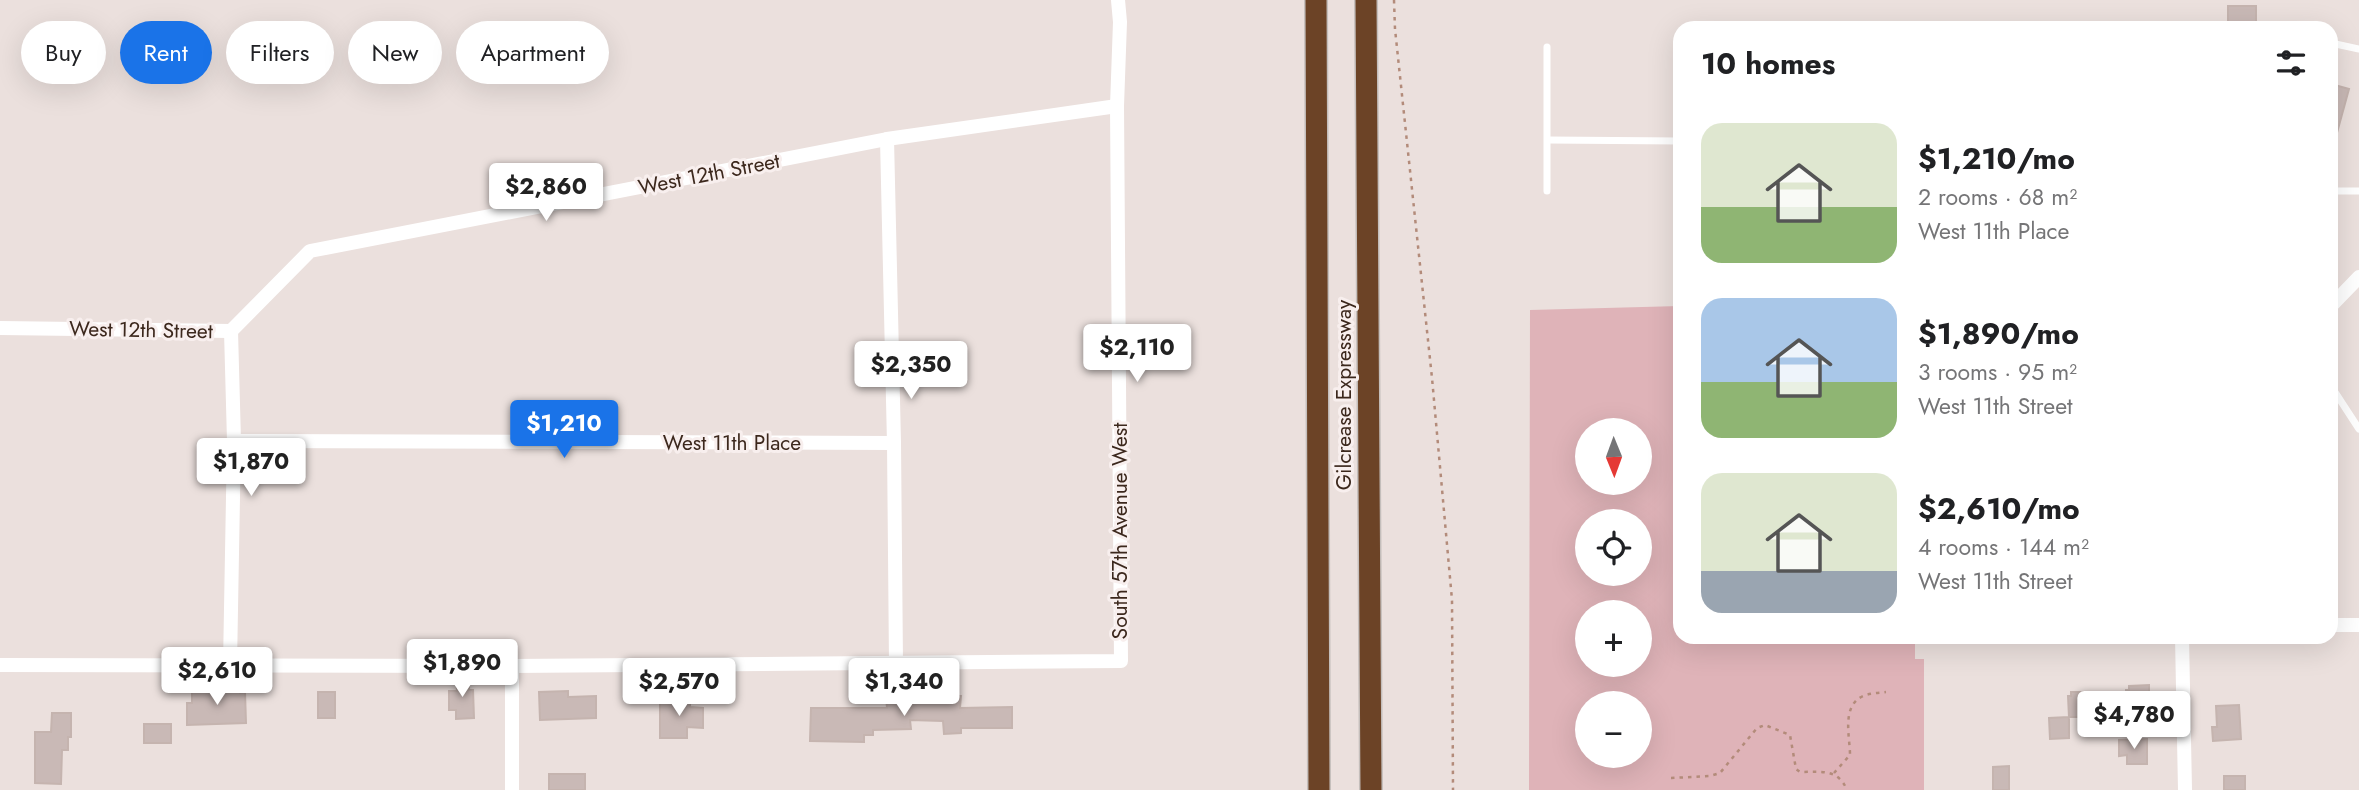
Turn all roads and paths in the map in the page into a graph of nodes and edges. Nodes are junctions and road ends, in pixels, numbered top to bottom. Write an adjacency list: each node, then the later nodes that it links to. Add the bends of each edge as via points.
1 (1118, 0): 8 (street, South 57th Avenue West)
2 (1316, 0): 34 (highway, Gilcrease Expressway)
3 (1366, 0): 35 (highway, Gilcrease Expressway)
4 (1394, 0): 36 (path, via 1452,600)
5 (2338, 44): 7 (lane)
6 (1547, 47): 10 (lane)
7 (2359, 49)
8 (1118, 106): 9 (street, West 12th Street); 26 (street, South 57th Avenue West, via 1121,661)
9 (887, 139): 18 (street, West 12th Street, via 310,251); 22 (street)
10 (1548, 140): 11 (lane); 12 (lane)
11 (1673, 141)
12 (1547, 191)
13 (2338, 191): 14 (lane)
14 (2359, 191)
15 (2359, 277): 16 (street)
16 (2338, 299)
17 (0, 328): 18 (street, West 12th Street)
18 (231, 331): 21 (street)
19 (2338, 397): 20 (lane)
20 (2359, 429)
21 (234, 441): 22 (street, West 11th Place); 28 (street)
22 (894, 443): 26 (street)
23 (2338, 625): 24 (street)
24 (2359, 625)
25 (2182, 644): 38 (street)
26 (895, 664): 29 (street)
27 (0, 665): 28 (street)
28 (230, 665): 29 (street)
29 (512, 666): 33 (street)
30 (1886, 692): 31 (path, via 1863,696 1856,703 1848,720 1850,755)
31 (1834, 774): 32 (path, via 1800,772 1790,735 1765,725 1757,728 1720,773); 37 (path)
32 (1671, 778)
33 (512, 790)
34 (1319, 790)
35 (1371, 790)
36 (1453, 790)
37 (1847, 790)
38 (2185, 790)

